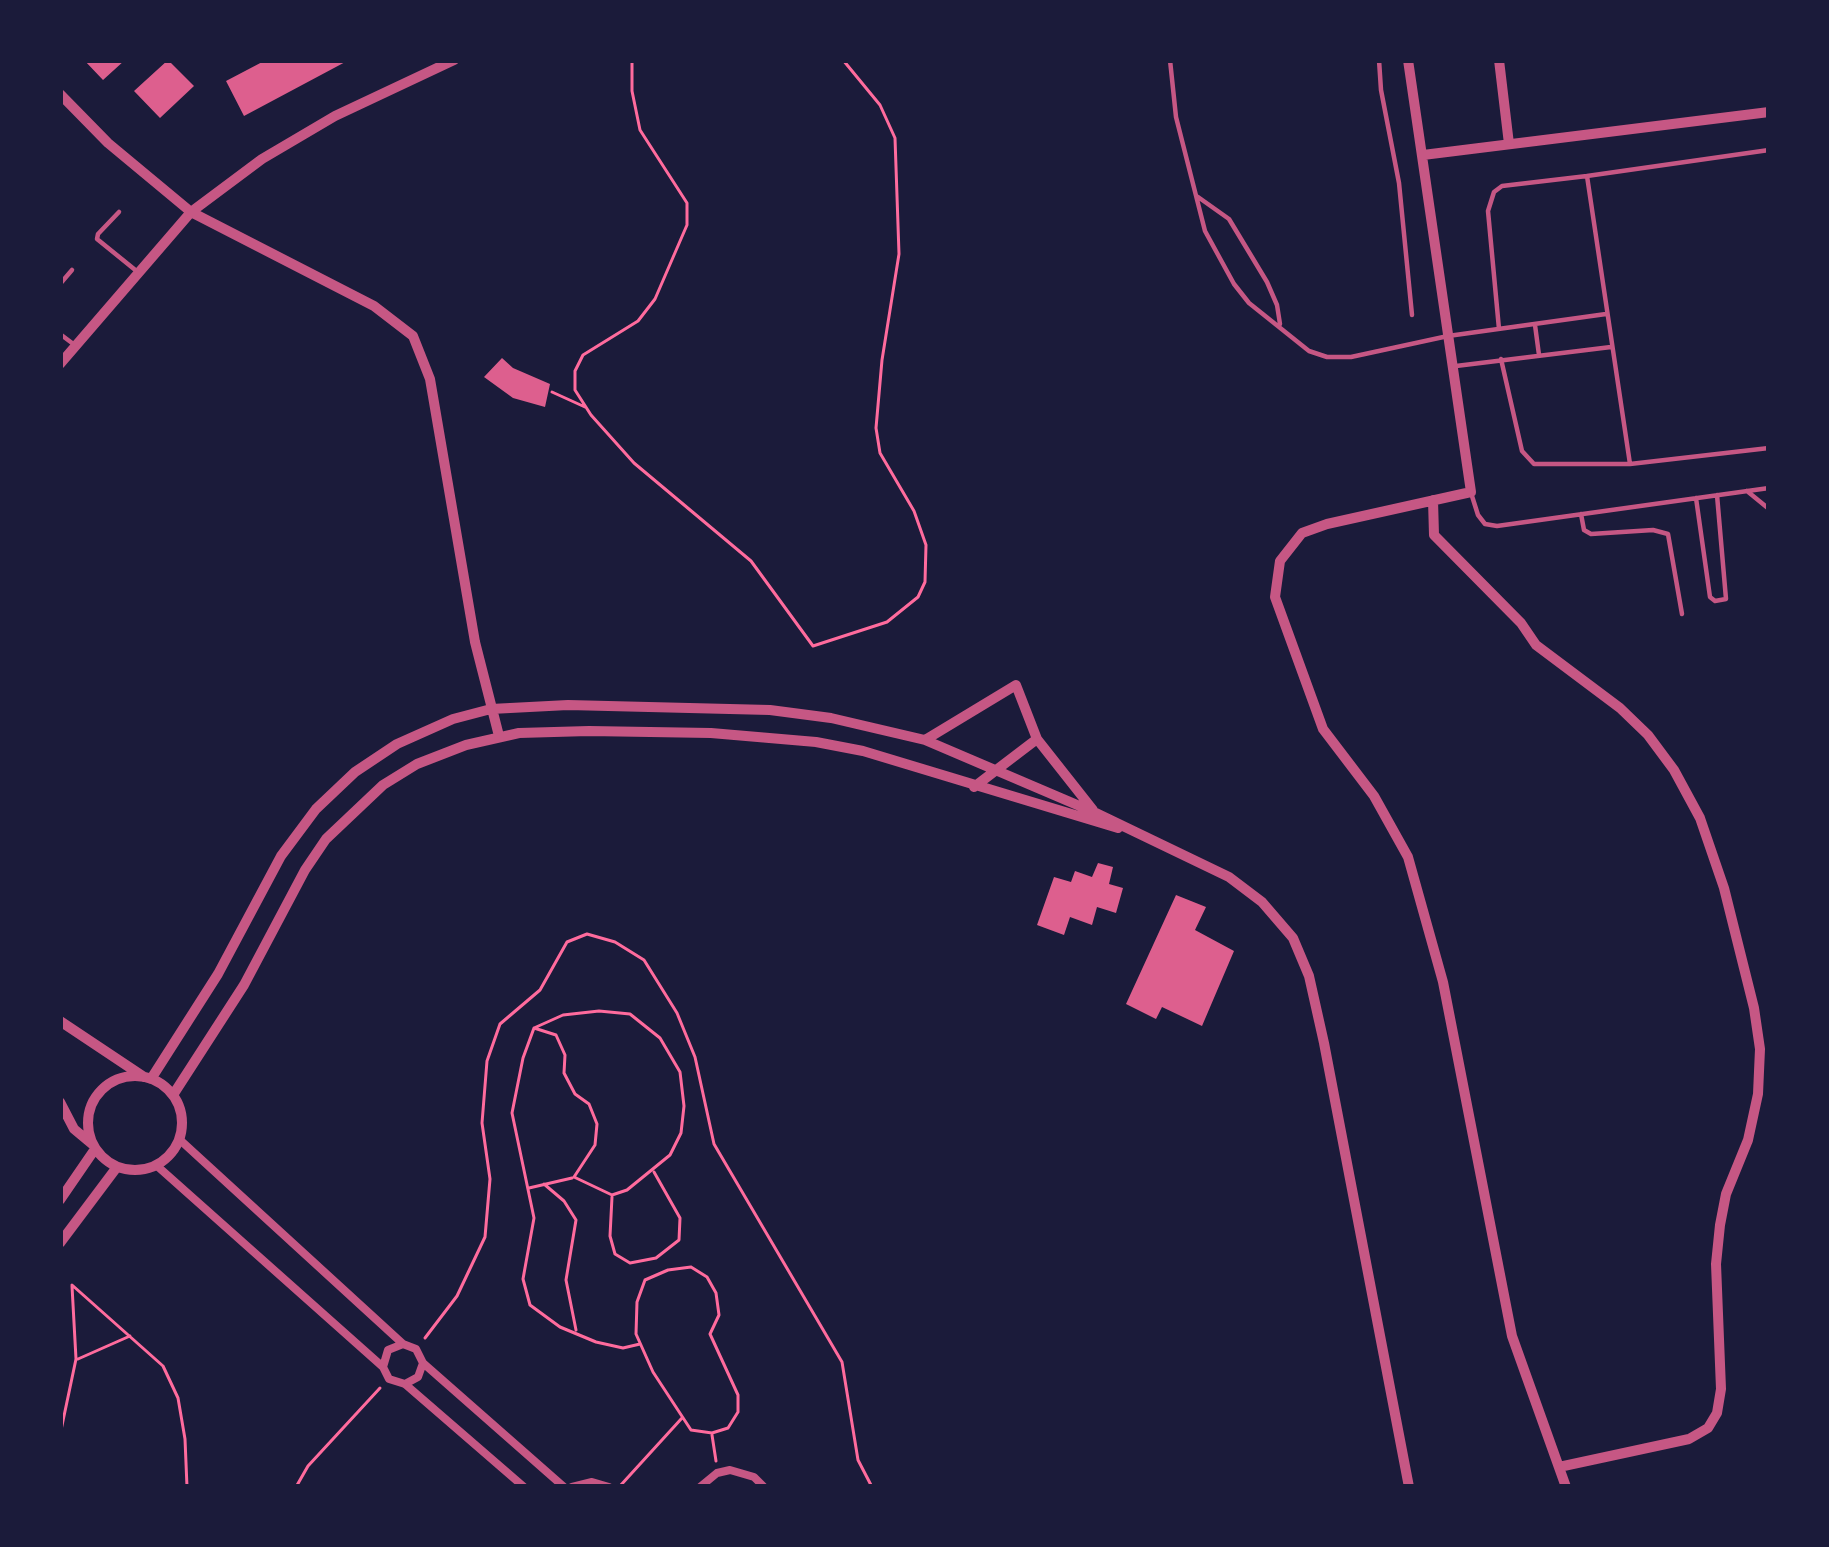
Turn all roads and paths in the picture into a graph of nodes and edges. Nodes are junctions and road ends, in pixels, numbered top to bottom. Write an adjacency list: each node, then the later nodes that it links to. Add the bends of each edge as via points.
1 (454, 60): 16 (street, via 262,158)
2 (632, 60): 34 (path, via 640,130 687,203 687,225 655,299 575,371)
3 (843, 60): 34 (path, via 895,138 899,254 876,428 880,453 926,545 918,597 878,627 812,646 751,561 634,463)
4 (1170, 60): 14 (lane)
5 (1379, 60): 21 (lane)
6 (1408, 60): 12 (street)
7 (1499, 60): 10 (street)
8 (60, 94): 16 (street)
9 (1769, 112): 10 (street)
10 (1509, 144): 12 (street)
11 (1769, 150): 13 (lane)
12 (1424, 155): 26 (street)
13 (1588, 176): 20 (lane); 24 (lane, via 1493,192)
14 (1196, 196): 22 (lane, via 1234,284); 22 (lane, via 1229,218 1267,282)
15 (119, 212): 18 (lane, via 98,239)
16 (191, 212): 18 (street); 46 (street, via 374,306 413,336 430,380)
17 (72, 270): 19 (lane)
18 (139, 273): 27 (street)
19 (60, 284)
20 (1606, 314): 23 (lane); 28 (lane)
21 (1412, 315)
22 (1280, 324): 26 (lane, via 1327,357)
23 (1534, 324): 24 (lane); 29 (lane)
24 (1498, 329): 26 (lane)
25 (60, 334): 27 (lane)
26 (1448, 336): 32 (street)
27 (76, 346): 31 (street)
28 (1612, 347): 29 (lane); 36 (lane)
29 (1539, 355): 30 (lane)
30 (1501, 359): 32 (lane); 36 (lane, via 1526,459 1544,466)
31 (60, 364)
32 (1453, 366): 39 (street)
33 (552, 392): 34 (path)
34 (587, 408)
35 (1769, 448): 36 (lane)
36 (1630, 464)
37 (1769, 488): 38 (lane)
38 (1747, 491): 40 (lane); 43 (lane)
39 (1471, 492): 42 (street); 44 (lane, via 1485,524)
40 (1717, 495): 41 (lane); 41 (lane, via 1726,599 1715,601)
41 (1696, 497): 44 (lane)
42 (1433, 500): 84 (street, via 1302,533 1280,561 1275,596 1324,730 1383,808 1408,857 1443,982 1512,1336); 84 (street, via 1434,535 1536,645 1620,708 1674,770 1724,888 1760,1049 1748,1140 1720,1225 1717,1413 1689,1439)
43 (1769, 509)
44 (1581, 514): 45 (lane, via 1591,534 1668,533)
45 (1682, 614)
46 (491, 709): 47 (street); 48 (street, via 770,710); 55 (street, via 397,744 316,809)
47 (500, 736): 51 (street, via 761,735 863,751); 56 (street, via 418,764 326,839)
48 (925, 740): 49 (street, via 1016,685); 50 (street)
49 (1037, 740): 50 (street); 52 (street)
50 (998, 771): 51 (street); 52 (street)
51 (974, 787): 52 (street)
52 (1094, 818): 95 (street, via 1229,877 1293,938 1324,1042)
53 (60, 1021): 55 (street)
54 (534, 1028): 62 (path, via 599,1011 630,1014 661,1038 680,1072 684,1106 670,1155); 63 (path, via 556,1035 565,1073 597,1124 595,1145); 65 (path, via 512,1113)
55 (147, 1078): 56 (street); 59 (street, via 129,1076 102,1089 88,1115)
56 (173, 1095): 58 (street)
57 (60, 1102): 59 (street)
58 (179, 1138): 60 (street); 73 (street)
59 (93, 1146): 61 (street); 67 (street)
60 (156, 1166): 61 (street); 78 (street)
61 (117, 1167): 68 (street)
62 (652, 1169): 66 (path); 69 (path, via 680,1219 679,1240)
63 (574, 1177): 64 (path); 66 (path)
64 (544, 1184): 65 (path); 71 (path, via 576,1220 566,1280)
65 (527, 1189): 71 (path, via 534,1218 523,1279 530,1305)
66 (612, 1195): 69 (path, via 615,1254 630,1263)
67 (60, 1200)
68 (60, 1243)
69 (656, 1258): 70 (path)
70 (659, 1274): 74 (path, via 645,1280 637,1303); 82 (path, via 691,1267 716,1293 710,1334 738,1412 728,1428)
71 (577, 1334): 74 (path, via 623,1348)
72 (131, 1336): 76 (path); 76 (path, via 72,1285); 86 (path, via 163,1366 178,1398)
73 (404, 1343): 75 (street); 78 (street, via 388,1350)
74 (640, 1343): 81 (path)
75 (416, 1348): 77 (street); 94 (path, via 457,1296 485,1237 490,1179 482,1123 487,1060 500,1024 540,990 567,942 587,934 615,942 644,960 677,1013 713,1144 842,1362 858,1460)
76 (76, 1359): 83 (path)
77 (423, 1363): 80 (street); 89 (street)
78 (383, 1366): 79 (street)
79 (389, 1378): 80 (street); 87 (path)
80 (405, 1384): 88 (street)
81 (682, 1418): 82 (path, via 691,1430); 91 (path)
82 (712, 1433): 85 (path)
83 (60, 1435)
84 (1559, 1467): 96 (street)
85 (717, 1473): 92 (street); 93 (street, via 742,1472)
86 (187, 1487)
87 (296, 1487)
88 (524, 1487)
89 (568, 1487): 90 (street)
90 (608, 1487)
91 (619, 1487)
92 (700, 1487)
93 (764, 1487)
94 (872, 1487)
95 (1409, 1487)
96 (1567, 1487)

